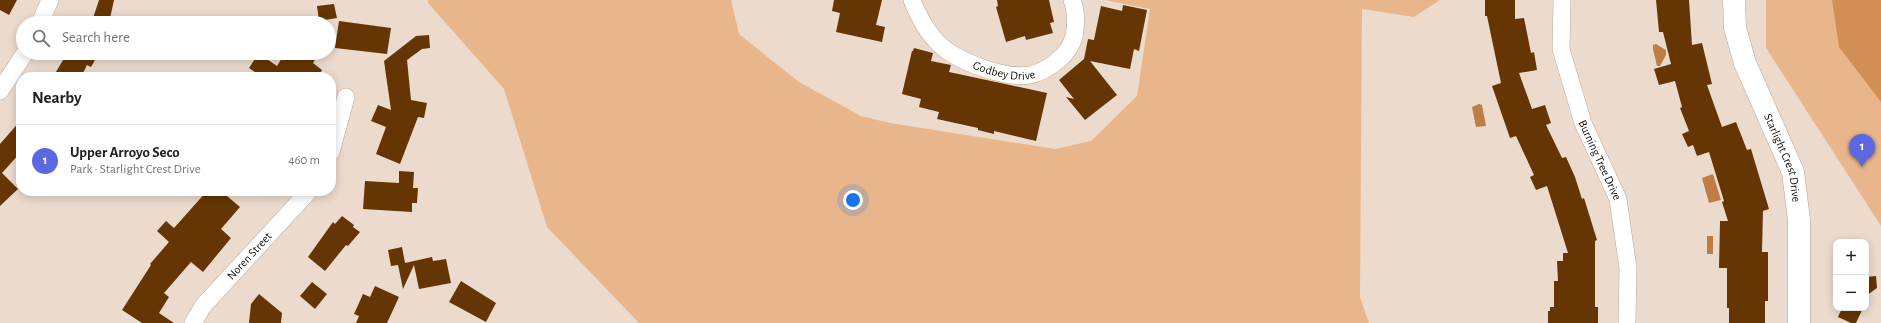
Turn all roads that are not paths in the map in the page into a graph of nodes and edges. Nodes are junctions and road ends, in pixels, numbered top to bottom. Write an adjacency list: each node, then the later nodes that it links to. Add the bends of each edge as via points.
1 (50, 0): 6 (street)
2 (912, 0): 3 (street, Godbey Drive, via 932,35 946,50 979,68 1029,75 1050,67 1066,54 1074,37 1076,21)
3 (1072, 0)
4 (1562, 0): 13 (street, Burning Tree Drive, via 1562,49 1583,123 1618,199 1628,268)
5 (1734, 0): 14 (street, Starlight Crest Drive, via 1735,28 1745,63 1792,172 1798,220)
6 (43, 16)
7 (20, 60): 8 (street)
8 (0, 91)
9 (346, 97): 10 (street)
10 (336, 134)
11 (304, 196): 12 (street, Noren Street, via 203,306)
12 (194, 323)
13 (1627, 323)
14 (1799, 323)

